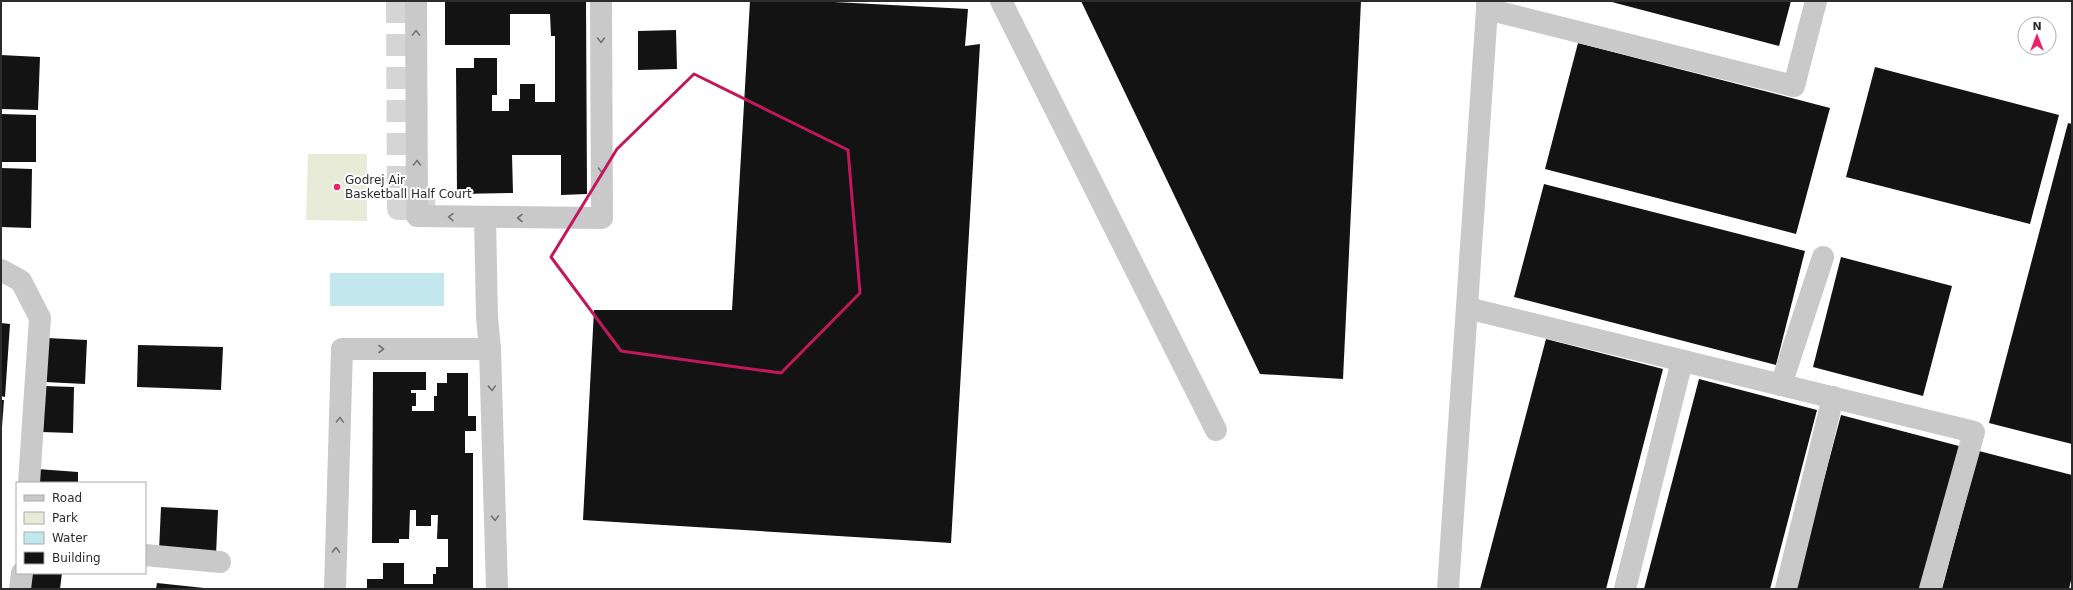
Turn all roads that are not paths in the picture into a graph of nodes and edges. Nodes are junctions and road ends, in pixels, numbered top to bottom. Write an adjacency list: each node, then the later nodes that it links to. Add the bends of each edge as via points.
1 (416, 1): 6 (street, one-way to 1, via 417,216)
2 (601, 1): 6 (street, one-way to 6, via 602,218)
3 (1001, 1): 14 (street)
4 (1816, 1): 5 (street, via 1794,86)
5 (1487, 5): 9 (street)
6 (485, 217): 10 (street)
7 (1823, 257): 12 (street)
8 (1, 270): 15 (street, via 21,281 40,318)
9 (1467, 308): 11 (street); 22 (street)
10 (490, 349): 20 (street, one-way to 10, via 342,349); 21 (street, one-way to 21)
11 (1682, 360): 12 (street); 23 (street)
12 (1781, 385): 13 (street)
13 (1833, 397): 24 (street); 25 (street, via 1974,432)
14 (1216, 430)
15 (29, 482)
16 (146, 555): 17 (street)
17 (220, 562)
18 (22, 574): 19 (street)
19 (20, 589)
20 (335, 589)
21 (497, 589)
22 (1448, 589)
23 (1625, 589)
24 (1786, 589)
25 (1930, 589)

